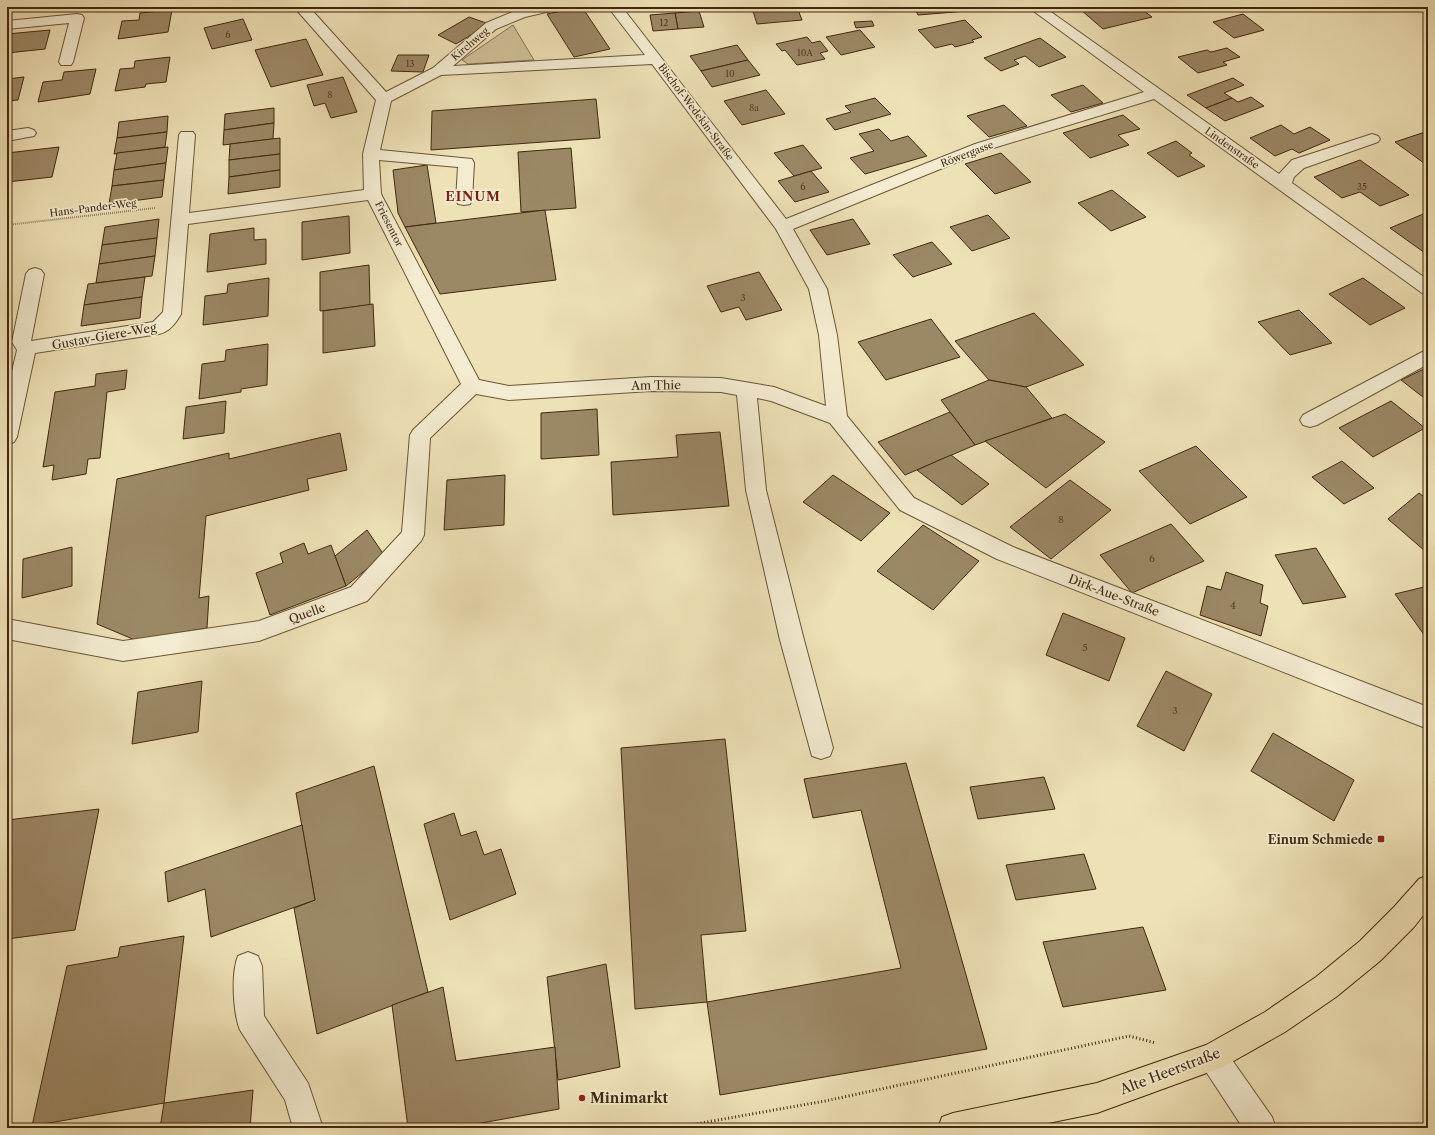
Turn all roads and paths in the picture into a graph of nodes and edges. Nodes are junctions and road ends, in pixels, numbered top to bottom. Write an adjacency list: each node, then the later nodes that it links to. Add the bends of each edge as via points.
1 (301, 7): 10 (street)
2 (550, 7): 8 (street, Kirchweg, via 520,14 492,26)
3 (615, 7): 6 (street)
4 (1042, 8): 9 (street, Lindenstraße)
5 (7, 25): 7 (street, via 77,18)
6 (656, 59): 8 (street, Bischof-Wedekin-Straße); 21 (street, Bischof-Wedekin-Straße)
7 (66, 62)
8 (438, 71): 10 (street, Bischof-Wedekin-Straße)
9 (1155, 94): 16 (street, Lindenstraße); 21 (street, Röwergasse, via 981,147)
10 (384, 99): 15 (street, Friesentor)
11 (28, 133): 13 (street)
12 (187, 135): 19 (street, Gustav-Giere-Weg)
13 (7, 136)
14 (1372, 139): 16 (street, via 1298,164)
15 (371, 154): 17 (street, Friesentor); 18 (street, via 466,163)
16 (1282, 184): 23 (street, Lindenstraße)
17 (373, 194): 19 (street); 26 (street, Friesentor)
18 (464, 200)
19 (181, 213): 20 (path, Hans-Pander-Weg); 24 (street, Gustav-Giere-Weg, via 172,314 159,328)
20 (7, 225)
21 (783, 227): 28 (street, Bischof-Wedekin-Straße, via 818,289 828,335)
22 (35, 274): 24 (street, via 21,342)
23 (1428, 289)
24 (27, 348): 30 (street)
25 (1428, 356): 29 (street)
26 (472, 386): 27 (street, Am Thie, via 509,393 651,384 721,385); 31 (street, Quelle, via 420,435 413,535 359,594 259,631 123,651)
27 (746, 390): 28 (street, Am Thie, via 774,394); 33 (street, via 756,490)
28 (837, 418): 32 (street, Dirk-Aue-Straße, via 907,504 1005,553)
29 (1310, 420)
30 (7, 437)
31 (7, 629)
32 (1428, 718)
33 (821, 748)
34 (1428, 888): 37 (main road, Alte Heerstraße, via 1370,951 1326,987 1275,1022)
35 (248, 966): 38 (street, via 250,1020 298,1093)
36 (1160, 1043): 39 (path, via 1129,1036 825,1101)
37 (1213, 1056): 40 (main road, Alte Heerstraße, via 1097,1098); 41 (street)
38 (308, 1128)
39 (673, 1128)
40 (953, 1128)
41 (1261, 1128)

